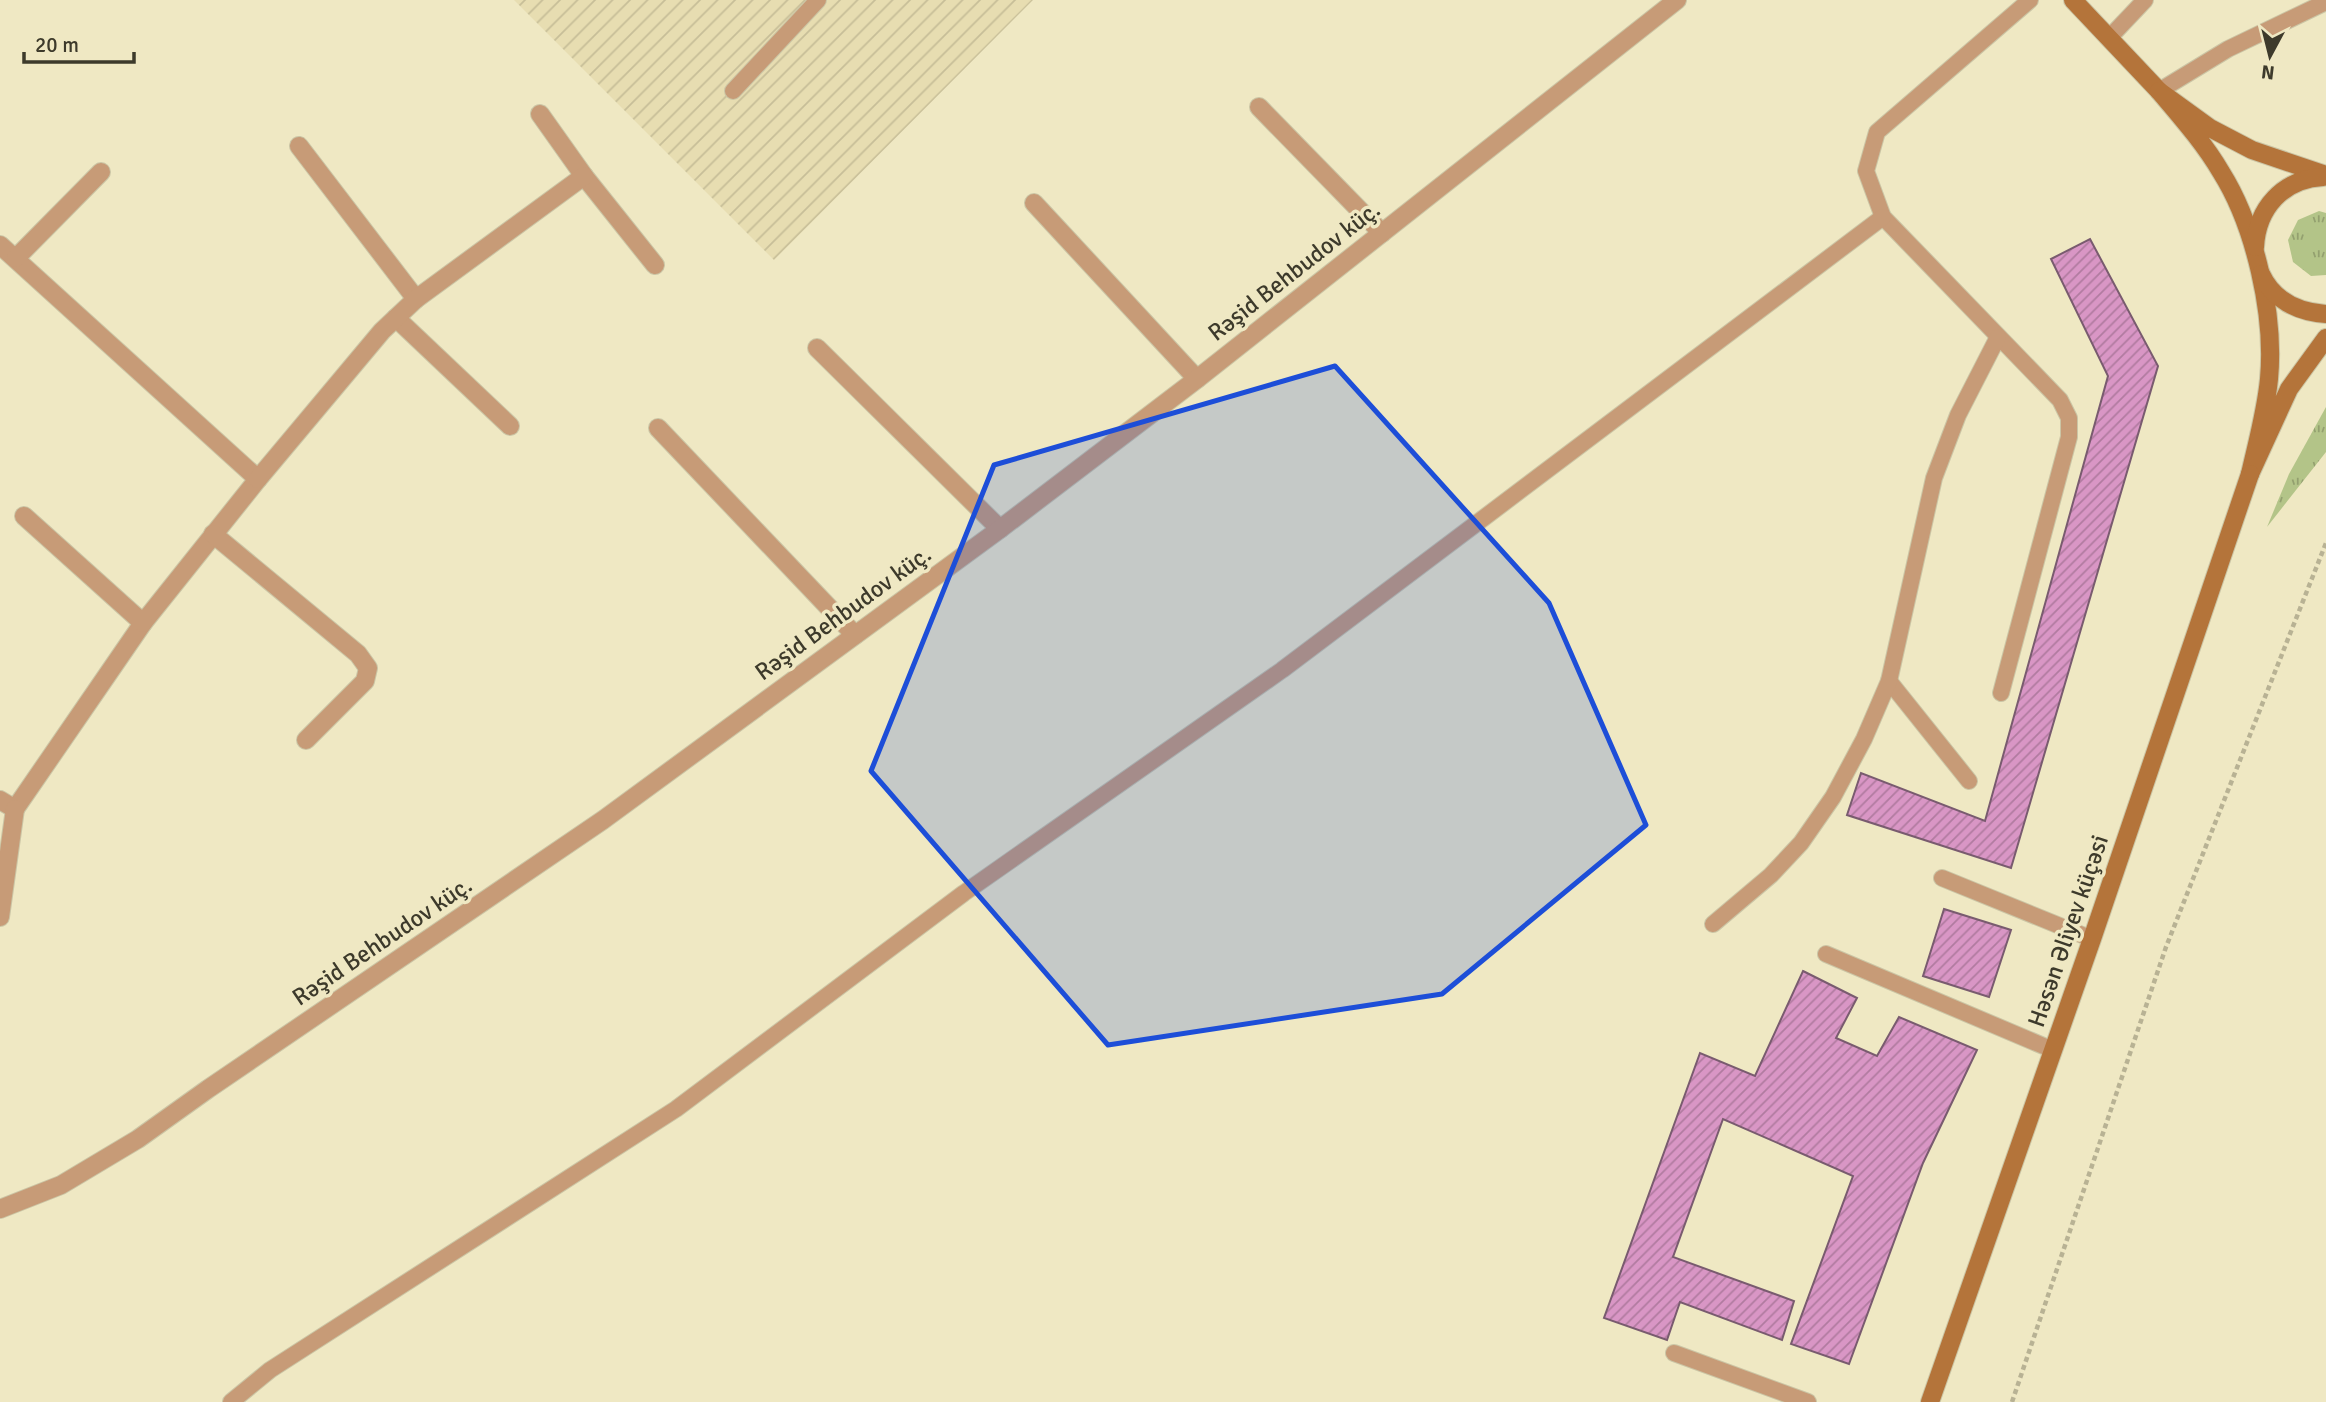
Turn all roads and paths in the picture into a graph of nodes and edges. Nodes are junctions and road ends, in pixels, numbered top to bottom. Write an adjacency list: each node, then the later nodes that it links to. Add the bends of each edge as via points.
1 (818, 0): 8 (lane)
2 (1677, 0): 18 (street, Rəşid Behbudov küç.)
3 (2030, 0): 17 (lane, via 1877,132 1866,171)
4 (2073, 0): 7 (main road)
5 (2145, 0): 7 (lane)
6 (2326, 2): 9 (lane, via 2228,49)
7 (2109, 38): 9 (main road)
8 (733, 91)
9 (2159, 91): 15 (main road, via 2210,128 2252,150); 21 (main road, via 2222,173 2242,212)
10 (1259, 107): 18 (street)
11 (541, 114): 14 (street)
12 (299, 146): 23 (street)
13 (102, 172): 20 (street)
14 (584, 176): 22 (street); 23 (street)
15 (2326, 176): 21 (main road, via 2291,185 2268,205 2256,233)
16 (1034, 203): 29 (street)
17 (1883, 217): 26 (lane); 53 (lane, via 1282,670 964,892 676,1109 270,1370)
18 (1382, 233): 29 (street, Rəşid Behbudov küç.)
19 (0, 245): 20 (street)
20 (16, 258): 33 (street)
21 (2257, 264): 24 (main road, via 2284,301 2304,311); 32 (main road, via 2268,322 2269,379)
22 (655, 265)
23 (416, 299): 25 (street)
24 (2326, 314)
25 (396, 318): 30 (street); 33 (street)
26 (1998, 337): 40 (lane, via 1958,415 1934,478); 41 (lane, via 2040,377 2069,418 2069,437)
27 (2326, 338): 32 (main road, via 2289,389)
28 (817, 348): 35 (street)
29 (1197, 379): 35 (street, Rəşid Behbudov küç.)
30 (510, 426)
31 (658, 428): 39 (street)
32 (2250, 474): 48 (main road, Həsən Əliyev küçəsi)
33 (258, 479): 36 (street)
34 (24, 516): 38 (street)
35 (1000, 529): 39 (street, Rəşid Behbudov küç.)
36 (213, 534): 38 (street); 42 (street, via 358,654 368,668 365,681)
37 (2326, 543): 56 (path, via 2166,947)
38 (143, 623): 44 (street)
39 (855, 635): 51 (street, Rəşid Behbudov küç., via 603,820 138,1139 61,1185)
40 (1889, 681): 43 (lane); 47 (lane, via 1833,797 1801,843)
41 (2001, 692)
42 (306, 740)
43 (1969, 781)
44 (7, 804): 46 (street)
45 (1942, 877): 48 (lane)
46 (0, 917)
47 (1713, 924)
48 (2092, 939): 50 (main road, Həsən Əliyev küçəsi)
49 (1826, 954): 50 (lane)
50 (2053, 1051): 55 (main road, Həsən Əliyev küçəsi)
51 (0, 1209)
52 (1674, 1353): 54 (lane)
53 (231, 1402)
54 (1808, 1402)
55 (1930, 1402)
56 (2012, 1402)

